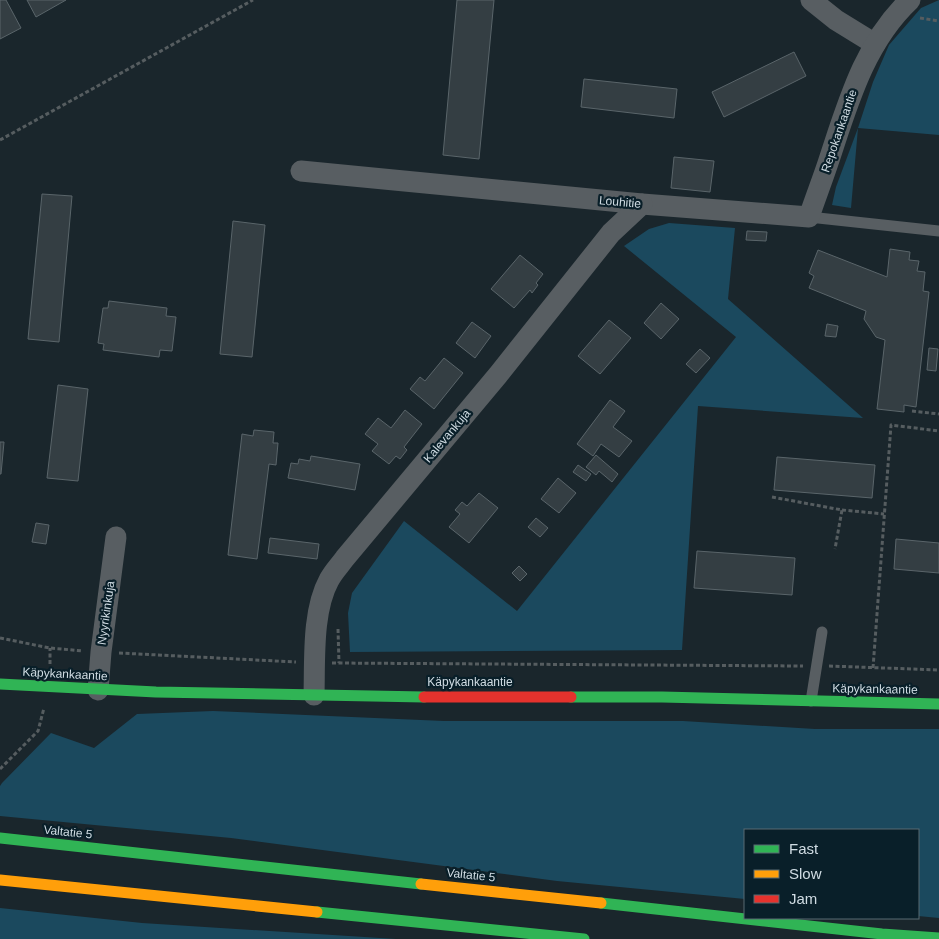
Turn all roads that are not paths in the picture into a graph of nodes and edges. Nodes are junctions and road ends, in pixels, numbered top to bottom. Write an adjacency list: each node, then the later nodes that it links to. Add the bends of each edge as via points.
1 (811, 0): 3 (street)
2 (910, 0): 3 (street, Repokankaantie)
3 (875, 44): 6 (street, Repokankaantie, via 850,96)
4 (301, 171): 5 (street, Louhitie)
5 (642, 204): 6 (street, Louhitie); 12 (street, Kalevankuja, via 611,233 329,580 318,619)
6 (809, 217): 7 (lane, Louhitie)
7 (939, 231)
8 (116, 537): 11 (street, Nyyrikinkuja)
9 (822, 632): 13 (lane)
10 (0, 684): 11 (main road, Käpykankaantie)
11 (98, 690): 12 (main road, Käpykankaantie)
12 (314, 695): 13 (main road, Käpykankaantie)
13 (811, 701): 14 (main road, Käpykankaantie)
14 (939, 704)
15 (0, 838): 17 (main road, Valtatie 5)
16 (0, 880): 18 (main road)
17 (939, 938)
18 (584, 939)

